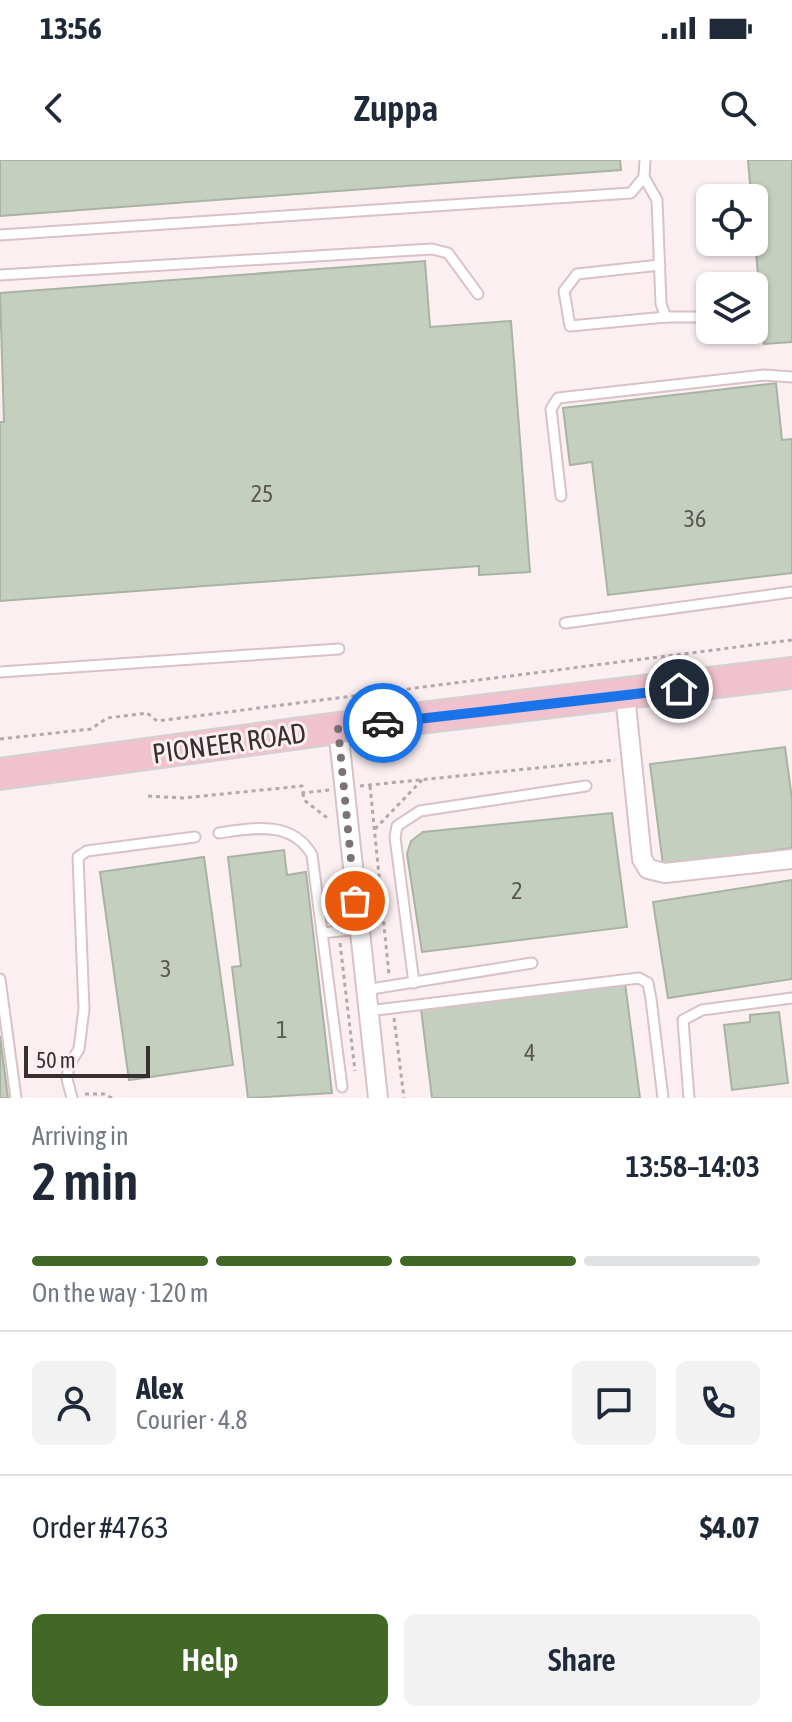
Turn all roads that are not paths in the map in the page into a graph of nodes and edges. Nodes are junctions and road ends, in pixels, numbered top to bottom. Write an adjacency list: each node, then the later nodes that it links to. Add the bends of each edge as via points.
1 (645, 160): 2 (lane)
2 (644, 177): 3 (lane, via 631,193); 4 (lane, via 657,200)
3 (0, 235)
4 (660, 265): 7 (lane); 7 (lane, via 577,274 564,291 566,315 570,326)
5 (0, 275): 6 (lane, via 432,249 448,253)
6 (478, 294)
7 (666, 317): 8 (lane)
8 (696, 317)
9 (792, 377): 10 (lane, via 764,375 558,398 551,409)
10 (561, 496)
11 (792, 592): 12 (lane)
12 (565, 623)
13 (339, 649): 14 (lane)
14 (0, 672)
15 (792, 673): 16 (main road, PIONEER ROAD)
16 (625, 695): 17 (main road, PIONEER ROAD); 22 (street, via 642,859 653,872)
17 (338, 728): 18 (main road, PIONEER ROAD); 23 (street)
18 (0, 774)
19 (586, 786): 27 (lane, via 420,811 397,826)
20 (219, 833): 24 (lane, via 280,829 306,845 312,855)
21 (195, 837): 33 (lane, via 87,851 78,857 84,1009 79,1049 67,1079)
22 (792, 859)
23 (358, 929): 24 (lane); 28 (street)
24 (322, 933): 31 (lane)
25 (532, 963): 27 (lane)
26 (0, 979): 32 (lane)
27 (414, 983): 28 (lane)
28 (365, 990): 30 (street)
29 (792, 998): 36 (lane, via 702,1010 683,1020)
30 (368, 1011): 34 (street); 35 (lane, via 639,978 648,983)
31 (342, 1087)
32 (16, 1098)
33 (72, 1098)
34 (378, 1098)
35 (663, 1098)
36 (689, 1098)

